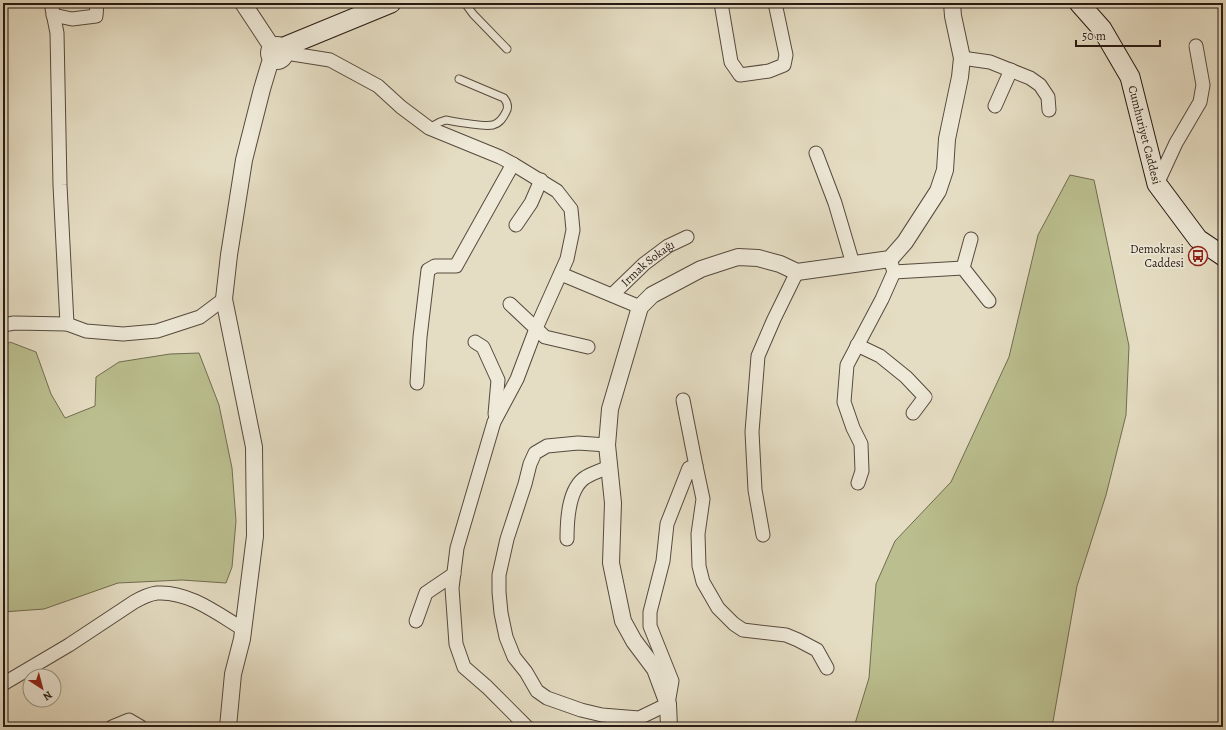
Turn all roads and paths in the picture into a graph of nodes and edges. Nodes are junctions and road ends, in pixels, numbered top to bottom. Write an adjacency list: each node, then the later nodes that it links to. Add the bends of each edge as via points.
1 (97, 3): 9 (street, via 96,16 72,19)
2 (243, 3): 12 (street)
3 (391, 3): 12 (main road)
4 (465, 3): 11 (lane)
5 (721, 3): 6 (street, via 731,62 740,75 784,66 786,55)
6 (775, 3)
7 (952, 3): 13 (street)
8 (1079, 3): 22 (main road, Cumhuriyet Caddesi, via 1102,29 1130,77)
9 (52, 9): 37 (street, via 57,33 60,185)
10 (1196, 46): 22 (street, via 1203,85 1200,102 1176,143)
11 (507, 49)
12 (278, 51): 18 (street, via 330,60 378,86); 33 (street, via 262,89 244,160)
13 (962, 58): 14 (street, via 990,62); 28 (street, via 947,138 945,170 938,191)
14 (1011, 70): 16 (street); 17 (street, via 1030,78 1040,86 1048,97)
15 (459, 79): 18 (lane, via 504,98 508,110 497,124 489,126 446,120)
16 (995, 106)
17 (1049, 110)
18 (430, 128): 20 (street)
19 (816, 153): 27 (street, via 835,203)
20 (513, 164): 21 (street); 43 (street, via 456,266 435,266 428,270)
21 (541, 180): 23 (street, via 532,203); 31 (street, via 557,191 571,208 572,230 567,259)
22 (1157, 184): 26 (main road, Cumhuriyet Caddesi, via 1198,239)
23 (516, 225)
24 (687, 237): 32 (street, Irmak Sokağı, via 668,246 644,264)
25 (970, 239): 29 (street)
26 (1223, 256)
27 (853, 264): 28 (street); 30 (street)
28 (892, 265): 29 (street); 41 (street, via 882,299)
29 (963, 268): 34 (street)
30 (797, 272): 36 (street, via 758,258 738,257 701,269 652,295); 51 (street, via 758,356 752,432 755,490)
31 (561, 274): 32 (street, Irmak Sokağı); 39 (street)
32 (612, 295): 36 (street, Irmak Sokağı)
33 (224, 299): 37 (street, via 200,317 156,331 124,334 86,330); 55 (street, via 254,447 255,536)
34 (988, 301)
35 (510, 304): 39 (street)
36 (640, 307): 47 (street, via 610,409)
37 (67, 324): 38 (street)
38 (3, 325)
39 (536, 329): 42 (street, via 545,337); 46 (street, via 517,379)
40 (474, 342): 46 (street, via 483,347 498,380)
41 (857, 345): 45 (street, via 880,356 926,397); 50 (street, via 846,365 844,402 861,444 862,471)
42 (588, 347)
43 (417, 383)
44 (683, 400): 48 (street)
45 (913, 413)
46 (494, 422): 53 (street, via 457,548)
47 (607, 445): 49 (street); 59 (street, via 562,444 547,446 535,453 507,539 499,575 501,613 506,637 514,657 537,691 547,698 581,710)
48 (696, 466): 56 (street, via 703,499 698,534 699,566 703,582 718,608 743,630 786,635 817,650); 58 (street, via 689,468 667,524 663,561 650,612 650,626 672,681)
49 (609, 467): 52 (street, via 585,478 574,492 567,518); 58 (street, via 613,503 611,563 623,621 655,669)
50 (858, 483)
51 (763, 535)
52 (566, 539)
53 (454, 574): 54 (street, via 426,593); 63 (street, via 452,588 456,644 464,667)
54 (416, 621)
55 (243, 629): 57 (street, via 206,606 158,593 134,602); 62 (street, via 233,674)
56 (827, 668)
57 (3, 684)
58 (668, 704): 59 (street, via 638,718); 64 (street)
59 (602, 721)
60 (112, 727): 61 (street, via 129,720)
61 (141, 727)
62 (228, 727)
63 (527, 727)
64 (669, 727)

